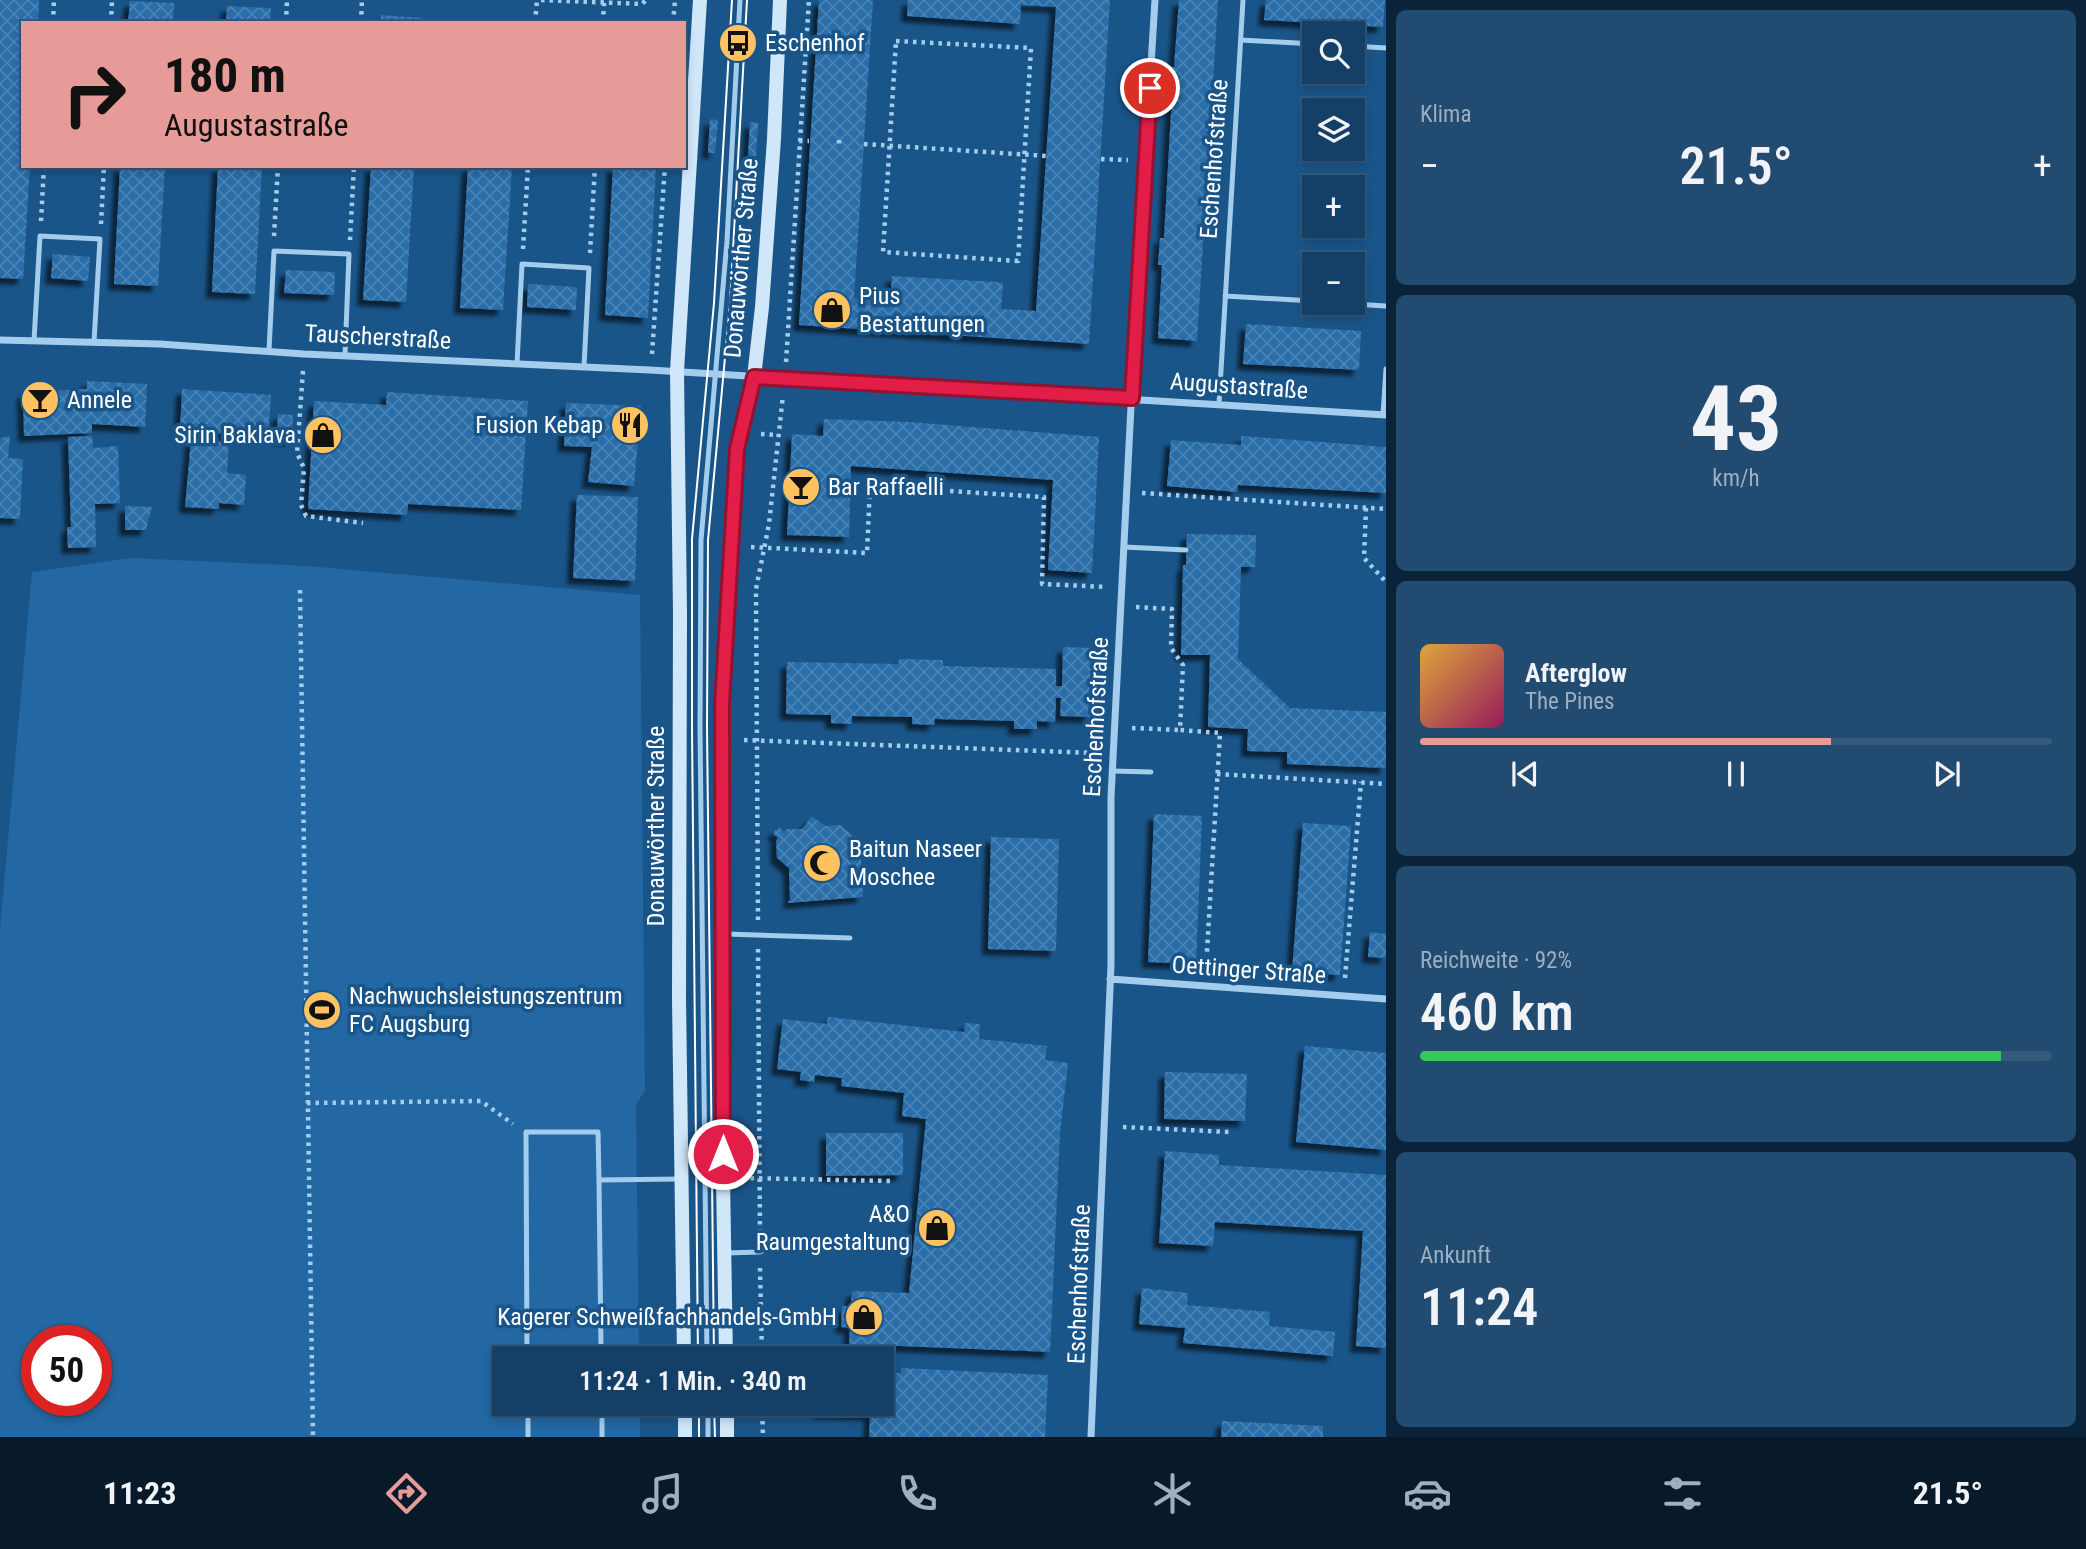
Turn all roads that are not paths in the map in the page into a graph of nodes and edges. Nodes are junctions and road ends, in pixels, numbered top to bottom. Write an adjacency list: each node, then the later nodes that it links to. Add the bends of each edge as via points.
1 (700, 0): 22 (main road, Donauwörther Straße)
2 (740, 0): 23 (lane)
3 (780, 0): 24 (main road, Donauwörther Straße, via 774,139)
4 (1155, 0): 25 (street, Eschenhofstraße)
5 (1243, 0): 6 (lane, Eschenhofstraße)
6 (1241, 40): 7 (lane); 10 (lane, Eschenhofstraße)
7 (1302, 43)
8 (1365, 47): 9 (lane)
9 (1386, 48)
10 (1225, 296): 11 (lane); 26 (lane, Eschenhofstraße)
11 (1302, 300)
12 (1365, 305): 13 (lane)
13 (1386, 306)
14 (0, 340): 15 (street, Tauscherstraße)
15 (34, 341): 16 (street, Tauscherstraße); 16 (lane, via 40,236 100,239)
16 (94, 342): 17 (street, Tauscherstraße)
17 (269, 350): 18 (street, Tauscherstraße); 18 (lane, via 274,251 349,254)
18 (345, 355): 19 (street, Tauscherstraße)
19 (517, 364): 20 (street, Tauscherstraße); 20 (lane, via 522,264 589,268)
20 (584, 367): 22 (street, Tauscherstraße)
21 (1386, 369): 27 (lane)
22 (677, 371): 23 (street, Tauscherstraße); 36 (main road, Donauwörther Straße)
23 (715, 374): 24 (street, Tauscherstraße); 43 (lane, via 701,540)
24 (754, 377): 25 (street, Augustastraße); 32 (main road, Donauwörther Straße, via 737,449 730,546 722,738)
25 (1132, 398): 26 (street, Augustastraße); 28 (street, Eschenhofstraße)
26 (1219, 404): 27 (street, Augustastraße)
27 (1385, 415)
28 (1124, 547): 29 (lane); 30 (street, Eschenhofstraße)
29 (1186, 550)
30 (1113, 771): 31 (lane); 34 (street, Eschenhofstraße)
31 (1150, 772)
32 (722, 934): 33 (lane); 39 (main road, Donauwörther Straße)
33 (850, 938)
34 (1110, 979): 35 (street, Oettinger Straße); 55 (street, Eschenhofstraße)
35 (1386, 999)
36 (681, 1179): 37 (lane); 42 (main road, Donauwörther Straße)
37 (599, 1180): 40 (lane, via 598,1132 526,1132); 41 (lane)
38 (779, 1242): 39 (lane, via 760,1252)
39 (725, 1253): 44 (main road, Donauwörther Straße)
40 (527, 1346)
41 (601, 1346)
42 (684, 1346)
43 (707, 1346)
44 (726, 1346)
45 (528, 1416): 50 (lane)
46 (602, 1416): 51 (lane)
47 (685, 1416): 52 (main road)
48 (708, 1416): 53 (lane)
49 (727, 1416): 54 (main road)
50 (528, 1437)
51 (602, 1437)
52 (685, 1437)
53 (708, 1437)
54 (727, 1437)
55 (1091, 1437)

